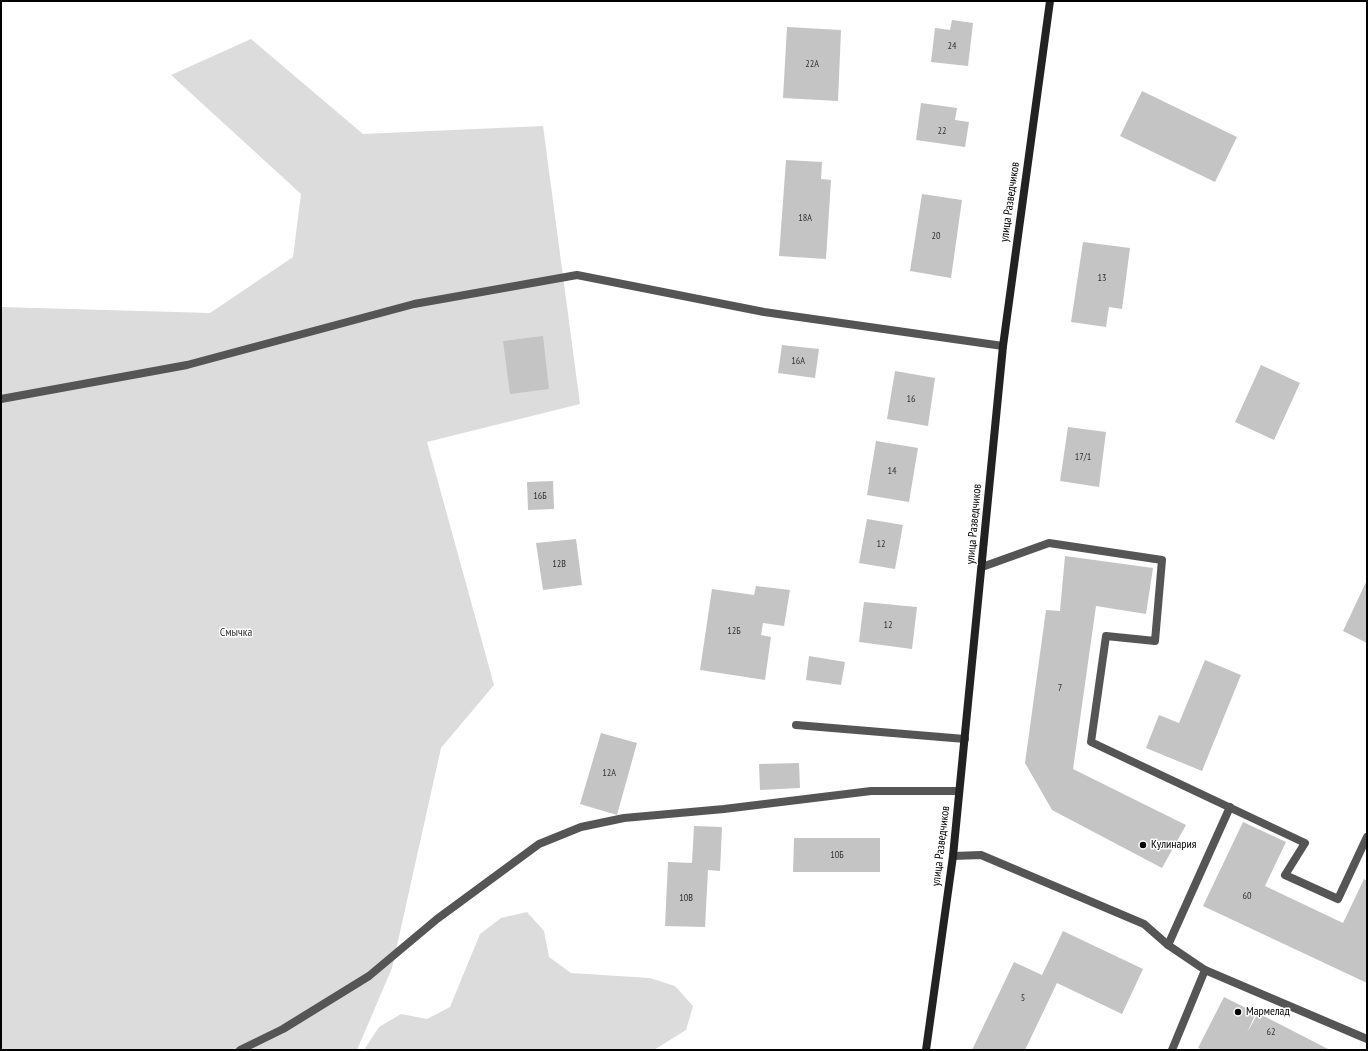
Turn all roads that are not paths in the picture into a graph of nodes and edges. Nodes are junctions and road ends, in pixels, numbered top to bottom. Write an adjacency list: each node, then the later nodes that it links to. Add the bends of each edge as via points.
1 (1050, 1): 2 (street, улица Разведчиков)
2 (1003, 346): 3 (street, via 764,312 577,275 414,304 187,365); 4 (street, улица Разведчиков)
3 (1, 399)
4 (982, 567): 6 (street, улица Разведчиков); 8 (street, via 1049,543 1162,560 1155,641 1106,636 1091,742)
5 (796, 725): 6 (street)
6 (965, 738): 7 (street, улица Разведчиков)
7 (959, 791): 10 (street, улица Разведчиков); 14 (street, via 871,791 624,818 581,827 539,844 437,919 369,976 283,1029)
8 (1230, 807): 9 (street, via 1305,843 1286,875 1338,899); 11 (street)
9 (1367, 837)
10 (953, 856): 11 (street, via 981,855 1144,924); 15 (street, улица Разведчиков)
11 (1168, 945): 12 (street)
12 (1205, 970): 13 (street); 16 (street)
13 (1367, 1039)
14 (240, 1050)
15 (926, 1050)
16 (1172, 1050)

